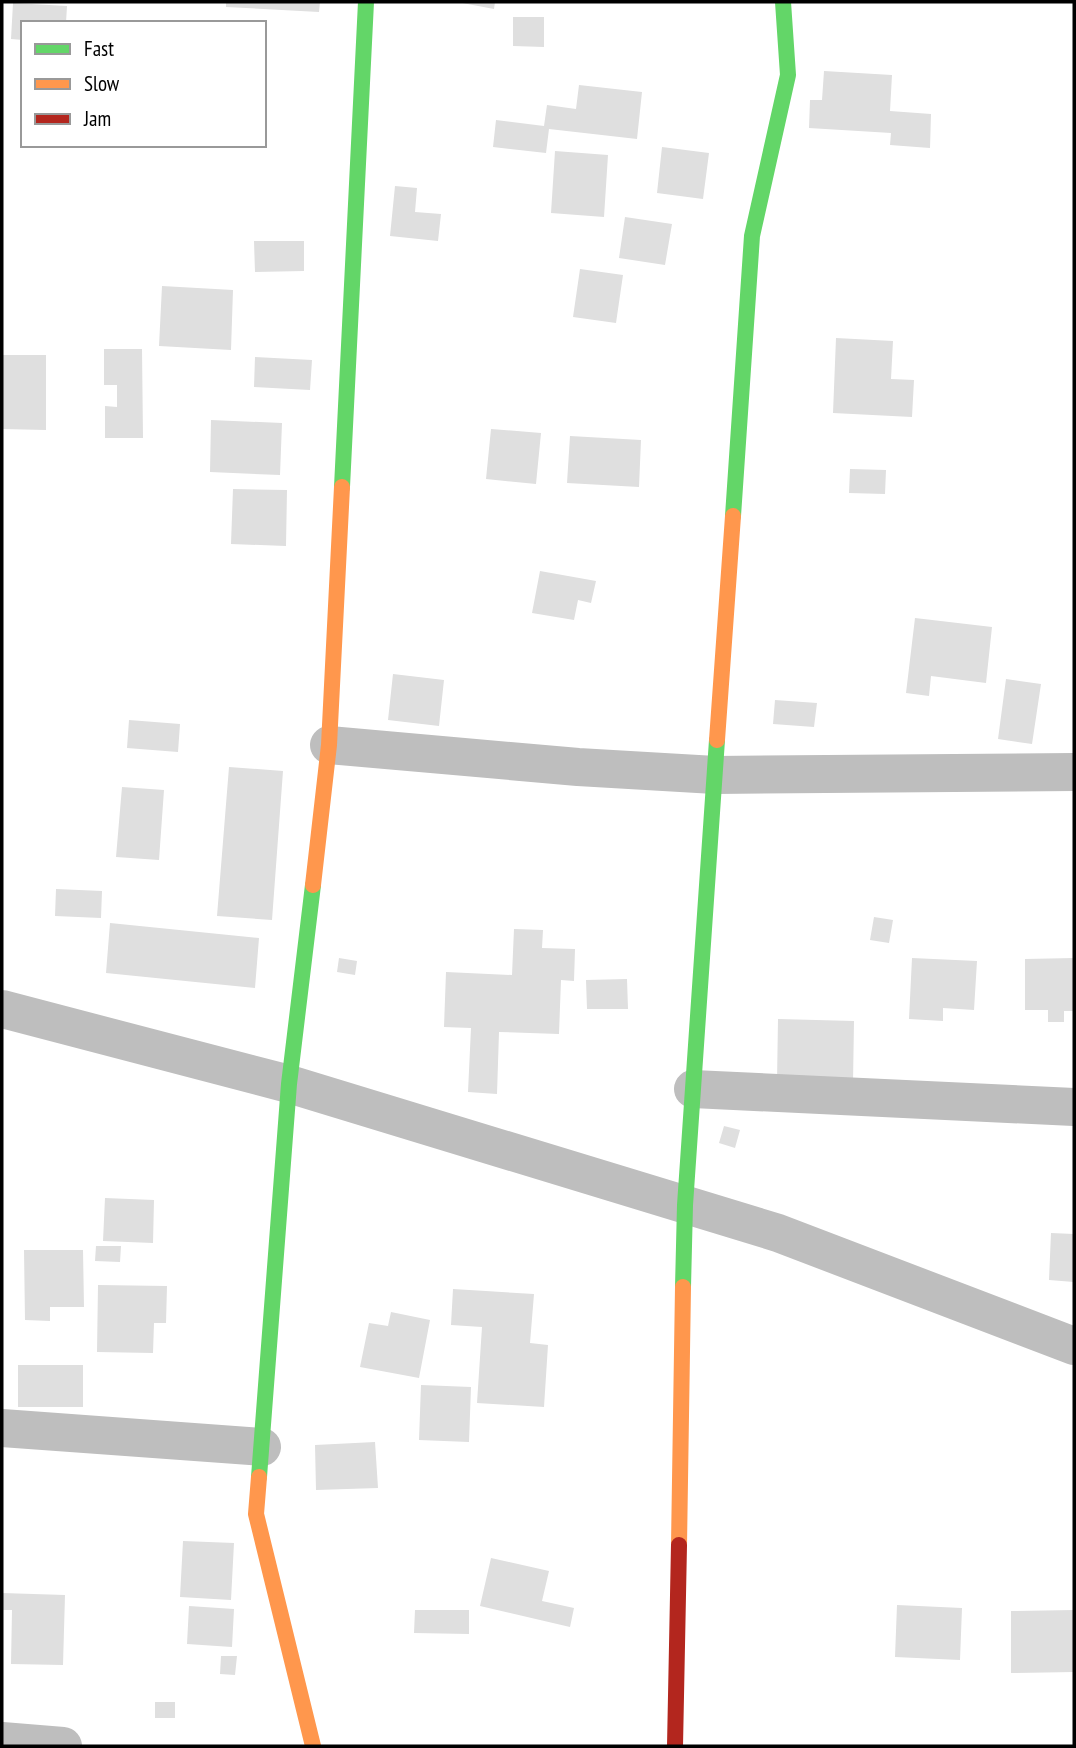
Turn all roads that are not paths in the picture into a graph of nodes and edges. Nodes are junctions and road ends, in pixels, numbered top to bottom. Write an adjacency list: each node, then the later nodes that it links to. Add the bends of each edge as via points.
1 (366, 2): 3 (street)
2 (783, 2): 5 (street, via 788,75 752,236)
3 (329, 746): 5 (street); 7 (street)
4 (1074, 772): 5 (street)
5 (715, 775): 8 (street)
6 (2, 1009): 7 (street)
7 (289, 1084): 10 (street); 13 (street)
8 (694, 1089): 9 (street); 10 (street)
9 (1074, 1107)
10 (685, 1205): 11 (street, via 778,1233); 17 (street)
11 (1074, 1346)
12 (2, 1428): 13 (street)
13 (262, 1447): 16 (street, via 257,1514)
14 (2, 1741): 15 (street)
15 (64, 1746)
16 (313, 1746)
17 (675, 1746)

